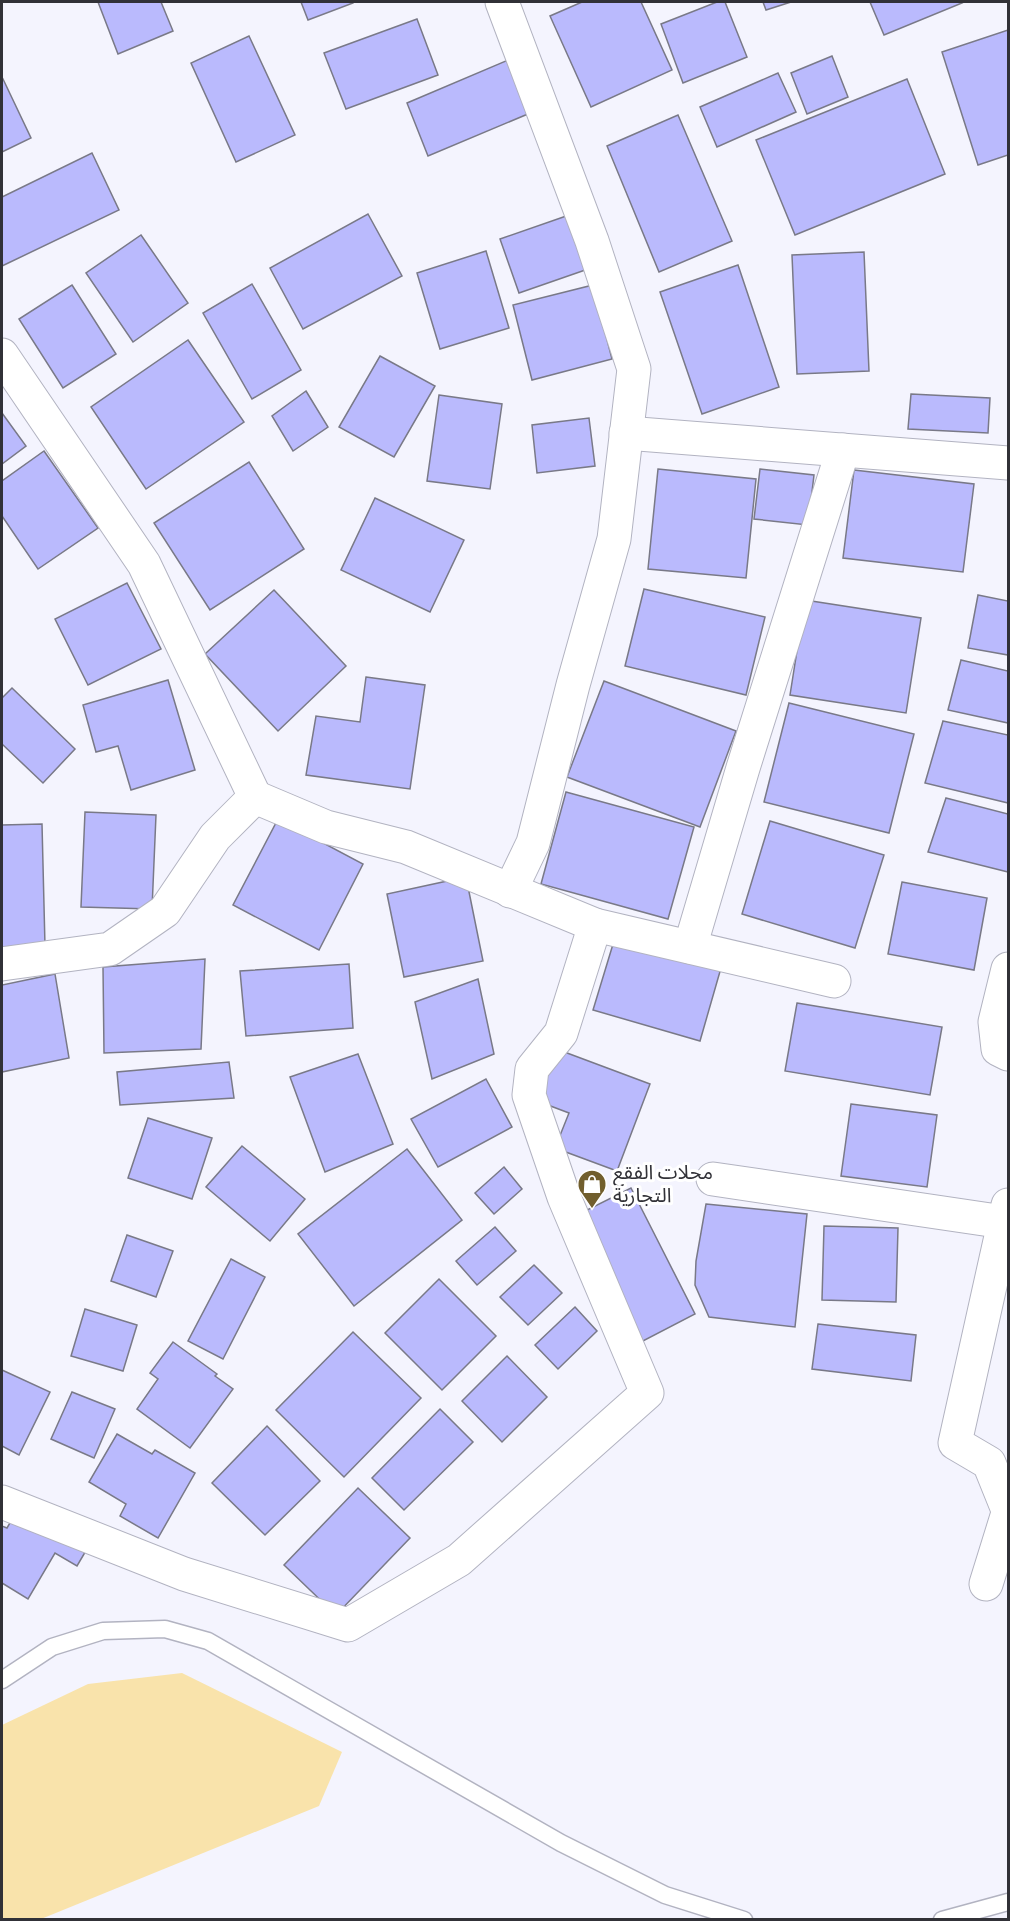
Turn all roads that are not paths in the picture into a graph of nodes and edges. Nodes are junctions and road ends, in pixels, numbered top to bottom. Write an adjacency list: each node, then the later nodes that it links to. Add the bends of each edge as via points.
1 (502, 2): 3 (street, via 592,241 634,369)
2 (2, 355): 6 (street, via 144,564)
3 (626, 434): 4 (street); 7 (street, via 614,539 533,843)
4 (843, 450): 5 (street); 9 (street)
5 (1008, 463)
6 (255, 797): 7 (street, via 326,827 406,847); 10 (street, via 215,837 165,911 110,950)
7 (510, 891): 8 (street)
8 (595, 925): 9 (street); 17 (street, via 561,1033 532,1069 529,1095 564,1197 647,1393 459,1560 348,1625 184,1574)
9 (690, 947): 12 (street)
10 (2, 964)
11 (1008, 969): 13 (street)
12 (834, 981)
13 (1004, 1004): 14 (street, via 995,1022 998,1049)
14 (1008, 1054)
15 (713, 1179): 16 (street)
16 (1006, 1214): 18 (street, via 955,1443 989,1463)
17 (2, 1502)
18 (1008, 1512): 19 (street)
19 (986, 1584)
20 (2, 1680): 22 (lane, via 52,1647 103,1631 165,1629 208,1641 561,1843 665,1895)
21 (1008, 1902): 23 (lane)
22 (744, 1920)
23 (942, 1920)

